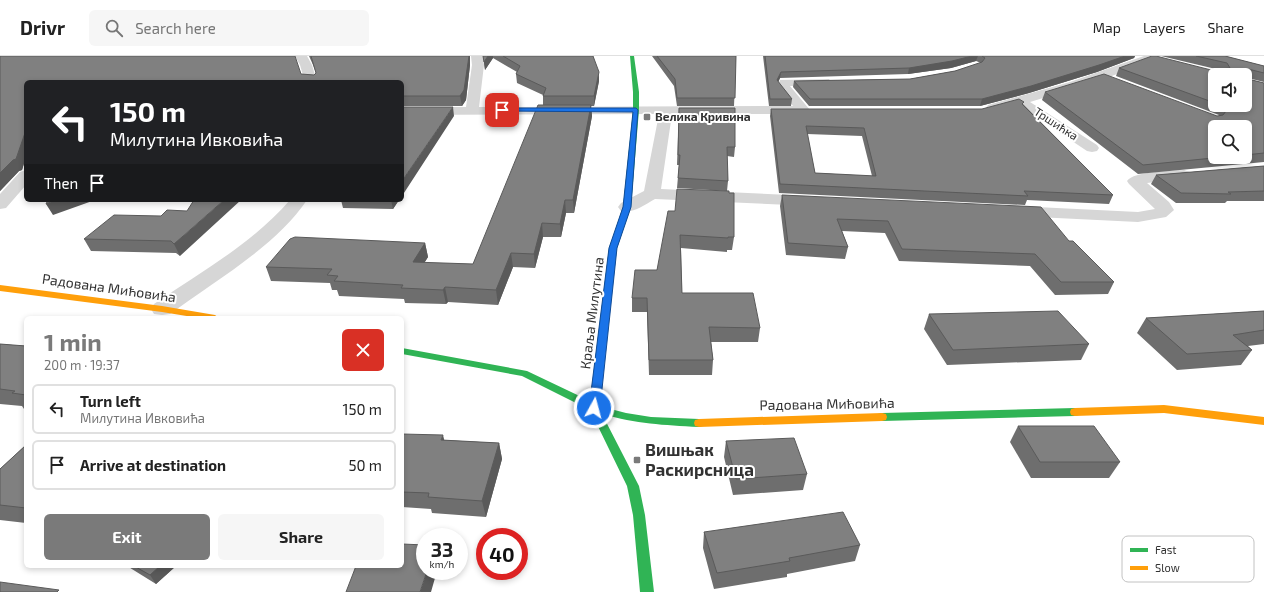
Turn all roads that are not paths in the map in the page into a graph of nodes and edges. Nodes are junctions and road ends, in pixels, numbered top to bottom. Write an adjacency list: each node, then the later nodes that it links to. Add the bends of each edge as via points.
1 (301, 56): 7 (street)
2 (477, 56): 12 (street)
3 (632, 56): 4 (street); 13 (street, Краља Милутина)
4 (636, 56)
5 (1155, 58): 6 (street)
6 (1100, 76): 9 (street); 10 (street)
7 (310, 80)
8 (836, 82): 15 (street, via 784,83 783,86)
9 (1122, 84)
10 (1020, 100): 17 (street); 18 (street, Тршићка)
11 (404, 110): 12 (street)
12 (472, 110): 13 (street)
13 (636, 110): 14 (street); 25 (street, Краља Милутина)
14 (666, 110): 15 (street); 21 (street)
15 (803, 110): 16 (street)
16 (819, 110)
17 (980, 111)
18 (1092, 148)
19 (1202, 174): 26 (street, via 1135,181 1165,210 1138,217)
20 (24, 177): 24 (street)
21 (652, 194): 23 (street); 25 (street)
22 (297, 202): 28 (street, via 259,241)
23 (828, 202)
24 (0, 204)
25 (627, 207): 31 (street, Краља Милутина, via 613,248)
26 (995, 210)
27 (0, 288): 28 (street, Радована Мићовића)
28 (162, 309): 29 (street, Радована Мићовића)
29 (203, 316)
30 (404, 351): 31 (street, Радована Мићовића, via 524,373)
31 (594, 408): 32 (street, Радована Мићовића, via 651,421 691,422 1164,409); 33 (street, via 633,486 640,522)
32 (1264, 421)
33 (647, 592)

